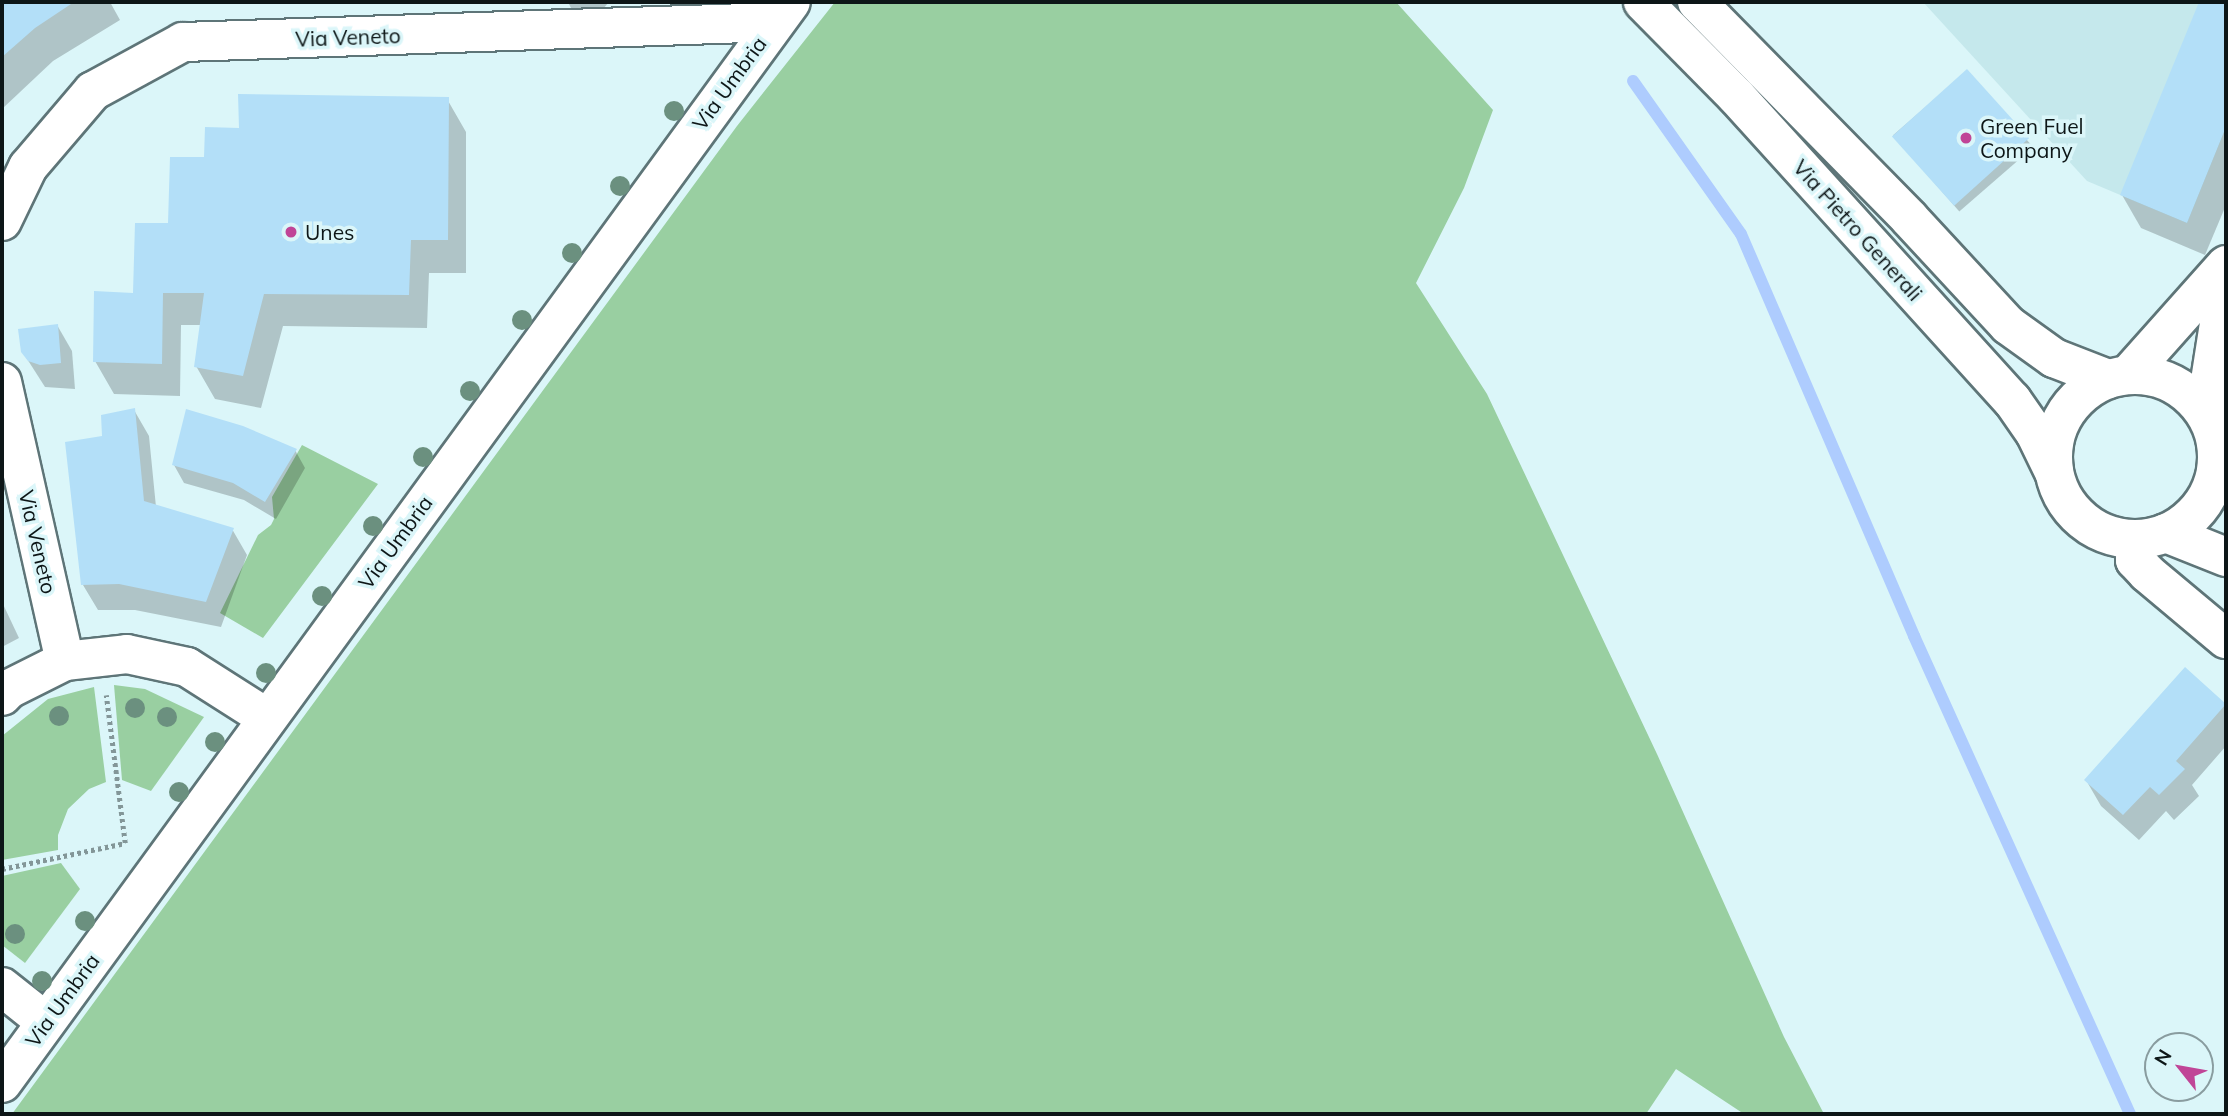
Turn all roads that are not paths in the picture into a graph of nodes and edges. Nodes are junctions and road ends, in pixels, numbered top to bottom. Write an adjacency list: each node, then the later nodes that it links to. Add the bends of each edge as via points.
1 (462, 2): 5 (street)
2 (1643, 2): 13 (street, Via Pietro Generali, via 1745,106 2012,400)
3 (1697, 2): 9 (street, Via Pietro Generali, via 2008,325 2054,358)
4 (783, 12): 5 (street, Via Veneto); 19 (street, Via Umbria)
5 (495, 32): 6 (street, Via Veneto, via 183,42 93,92 28,167)
6 (2, 221)
7 (2226, 265): 9 (street)
8 (2226, 279): 11 (street)
9 (2118, 376): 11 (street, via 2168,381); 13 (street, via 2082,393 2063,415 2053,443)
10 (2, 382): 17 (street, Via Veneto)
11 (2205, 413): 12 (street)
12 (2222, 466): 14 (street, via 2202,504 2186,521)
13 (2054, 472): 14 (street, via 2063,499 2082,521 2107,534)
14 (2151, 536): 15 (street); 16 (street, via 2135,560)
15 (2226, 557)
16 (2226, 639)
17 (65, 662): 18 (street); 19 (street, via 127,654 187,667)
18 (2, 696)
19 (267, 718): 21 (street, Via Umbria)
20 (2, 987): 21 (street)
21 (46, 1022): 22 (street, Via Umbria)
22 (2, 1083)

